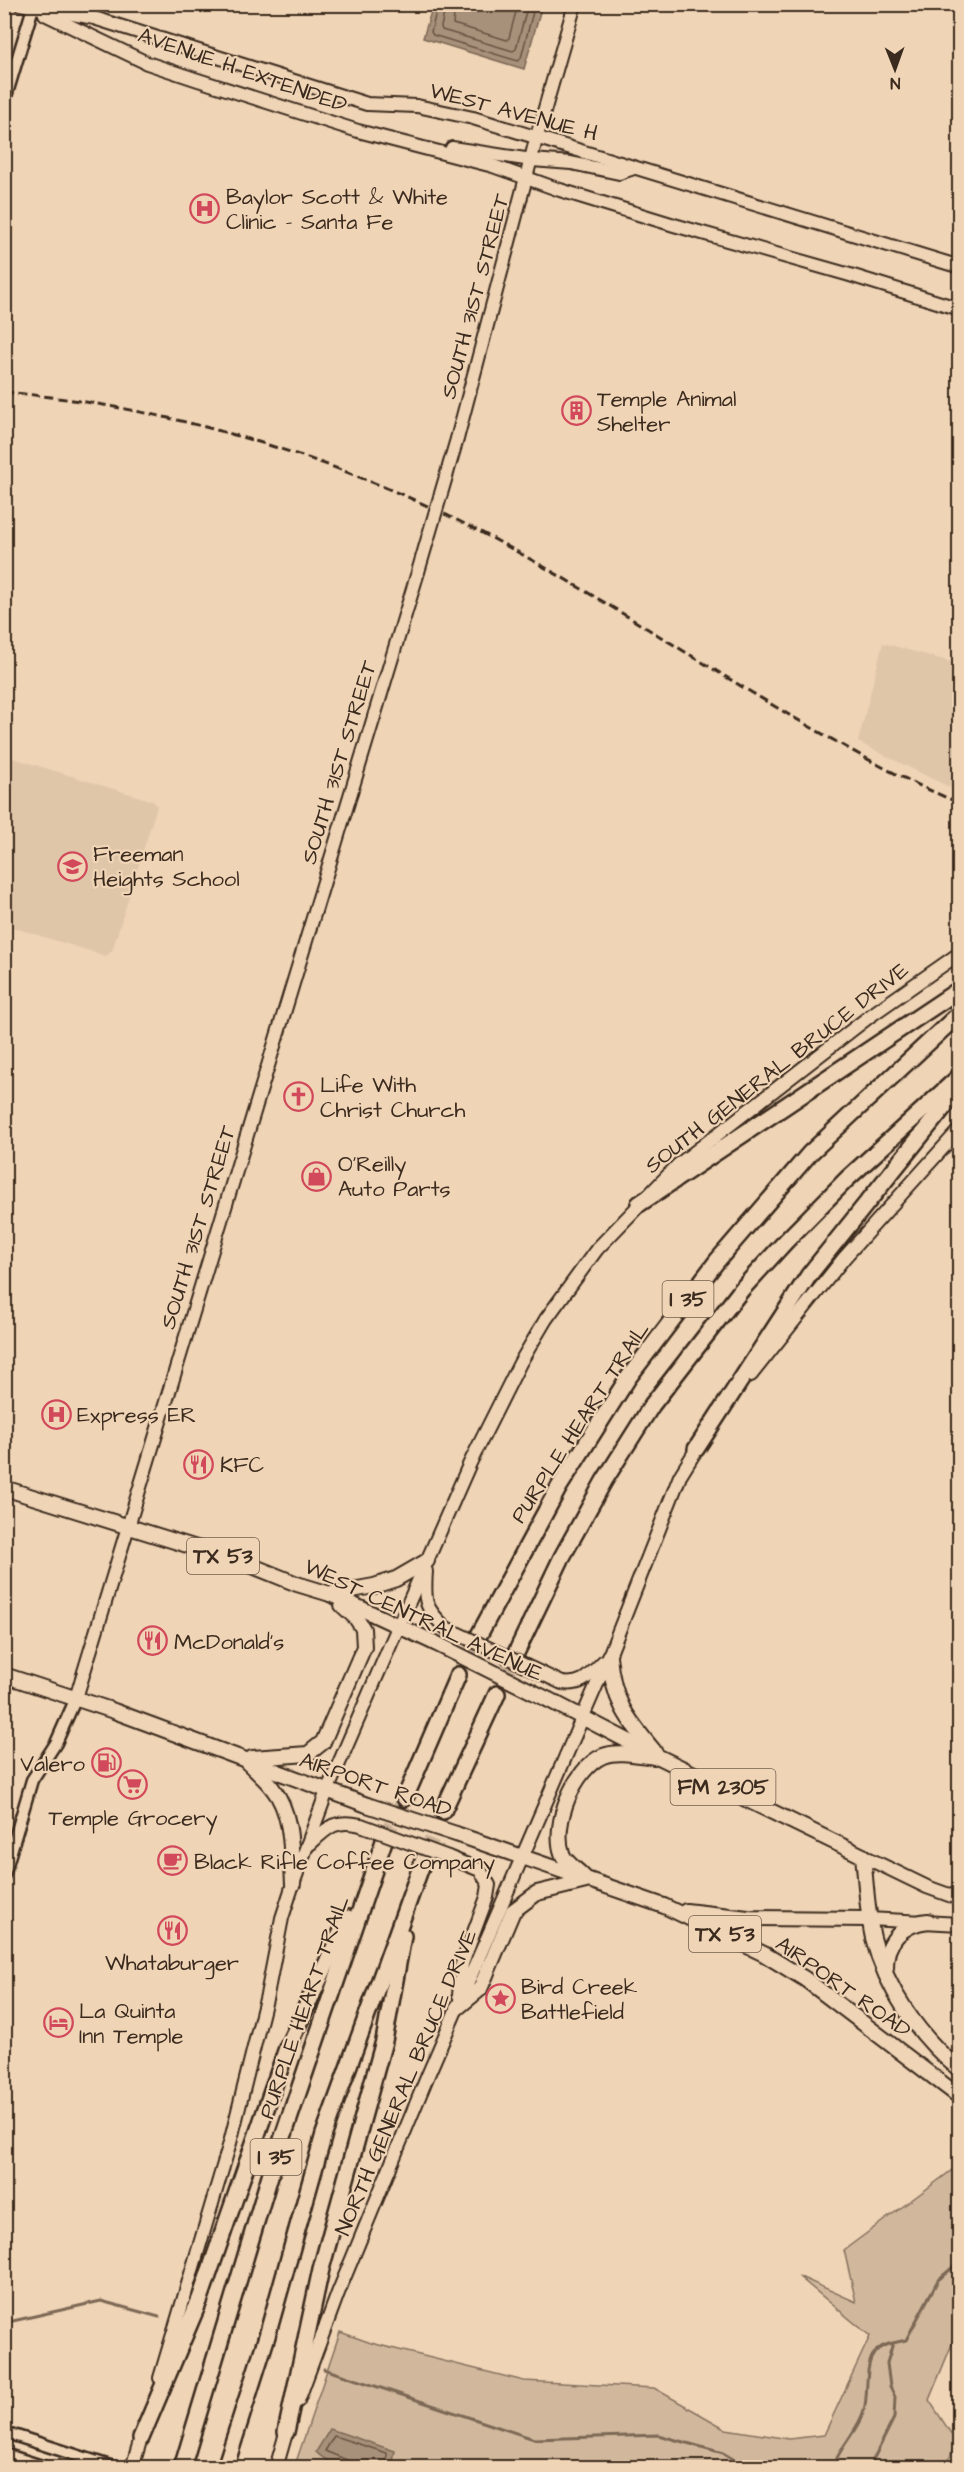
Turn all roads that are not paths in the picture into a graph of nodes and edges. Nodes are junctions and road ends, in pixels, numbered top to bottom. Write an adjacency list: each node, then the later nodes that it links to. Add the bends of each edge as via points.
1 (20, 4): 3 (main road, WEST AVENUE H)
2 (575, 4): 5 (main road, SOUTH 31ST STREET)
3 (34, 6): 4 (street); 5 (main road, WEST AVENUE H, via 94,18 367,104 417,106); 6 (main road, AVENUE H EXTENDED, via 156,66)
4 (4, 103)
5 (537, 136): 7 (main road, SOUTH 31ST STREET); 8 (main road, WEST AVENUE H)
6 (427, 148): 7 (main road); 9 (main road)
7 (532, 160): 8 (main road, via 619,172); 9 (main road, SOUTH 31ST STREET)
8 (634, 168): 10 (main road, WEST AVENUE H)
9 (527, 179): 11 (main road); 21 (main road, SOUTH 31ST STREET, bridge, via 418,572)
10 (960, 267)
11 (960, 309)
12 (960, 953): 18 (main road, SOUTH GENERAL BRUCE DRIVE, via 861,1023 678,1165)
13 (960, 988): 18 (highway)
14 (960, 1013): 25 (highway, PURPLE HEART TRAIL / I 35, via 810,1153 717,1261 628,1378 559,1487)
15 (960, 1076): 26 (highway, I 35, via 847,1179 778,1249 652,1405 562,1557)
16 (960, 1087): 19 (highway, via 809,1275)
17 (960, 1129): 19 (main road, via 844,1258)
18 (639, 1204): 22 (main road, SOUTH GENERAL BRUCE DRIVE, via 597,1249 546,1319 470,1463)
19 (696, 1449): 27 (main road, via 680,1476)
20 (4, 1488): 21 (main road, WEST CENTRAL AVENUE / TX 53)
21 (129, 1528): 23 (main road, WEST CENTRAL AVENUE / TX 53); 31 (main road, SOUTH 31ST STREET)
22 (427, 1561): 23 (main road, via 396,1579); 24 (main road, SOUTH GENERAL BRUCE DRIVE); 27 (main road, bridge, via 425,1593 430,1613 446,1628 562,1683 582,1682)
23 (330, 1594): 24 (main road, WEST CENTRAL AVENUE / TX 53); 34 (main road, via 356,1618 363,1629 364,1647 323,1742 308,1754)
24 (398, 1627): 32 (main road, WEST CENTRAL AVENUE / TX 53, bridge); 35 (main road, SOUTH GENERAL BRUCE DRIVE)
25 (479, 1635)
26 (516, 1653)
27 (609, 1656): 32 (main road); 33 (main road, via 618,1703)
28 (4, 1676): 31 (main road, TX 53)
29 (459, 1676): 36 (highway)
30 (496, 1694): 37 (highway)
31 (76, 1698): 34 (main road, AIRPORT ROAD / TX 53); 42 (street, via 56,1743 32,1780)
32 (584, 1717): 33 (main road, FM 2305); 41 (main road, NORTH GENERAL BRUCE DRIVE)
33 (659, 1757): 40 (main road, FM 2305); 43 (main road, via 603,1756 589,1764 572,1789 562,1815 560,1847 562,1856)
34 (244, 1758): 35 (main road, AIRPORT ROAD / TX 53); 44 (main road, via 283,1805)
35 (327, 1791): 38 (main road); 41 (main road, AIRPORT ROAD / TX 53, bridge)
36 (405, 1798)
37 (443, 1811)
38 (308, 1845): 44 (main road); 52 (main road, bridge, via 334,1823 348,1822 480,1870 489,1885 462,1964)
39 (426, 1852): 45 (highway, I 35)
40 (862, 1856): 46 (main road, FM 2305); 48 (main road, AIRPORT ROAD)
41 (523, 1858): 43 (main road, AIRPORT ROAD / TX 53); 52 (main road, NORTH GENERAL BRUCE DRIVE)
42 (4, 1875)
43 (588, 1880): 47 (main road, AIRPORT ROAD / TX 53); 52 (main road, via 537,1893 513,1911 480,1989)
44 (293, 1884): 57 (main road, via 230,2143)
45 (411, 1890): 56 (highway, via 384,2041 321,2269); 63 (highway, I 35, via 324,2134)
46 (960, 1899)
47 (664, 1906): 48 (main road, AIRPORT ROAD / TX 53, via 748,1918); 54 (main road, AIRPORT ROAD / TX 53, via 736,1939 795,1973)
48 (869, 1919): 49 (main road); 51 (main road, AIRPORT ROAD)
49 (928, 1921): 50 (main road); 51 (main road, via 912,1924 894,1939 887,1952)
50 (960, 1924)
51 (886, 1973): 53 (main road, AIRPORT ROAD, via 915,2024)
52 (458, 2008): 56 (main road, NORTH GENERAL BRUCE DRIVE, via 338,2293)
53 (960, 2070)
54 (960, 2097)
55 (4, 2432): 60 (street)
56 (286, 2432): 64 (main road, NORTH GENERAL BRUCE DRIVE)
57 (141, 2438): 61 (main road); 62 (highway, PURPLE HEART TRAIL / I 35, via 200,2299 287,2048 382,1844 272,2169)
58 (4, 2454): 59 (street)
59 (48, 2468)
60 (116, 2468)
61 (132, 2468)
62 (182, 2468)
63 (225, 2468)
64 (276, 2468)

